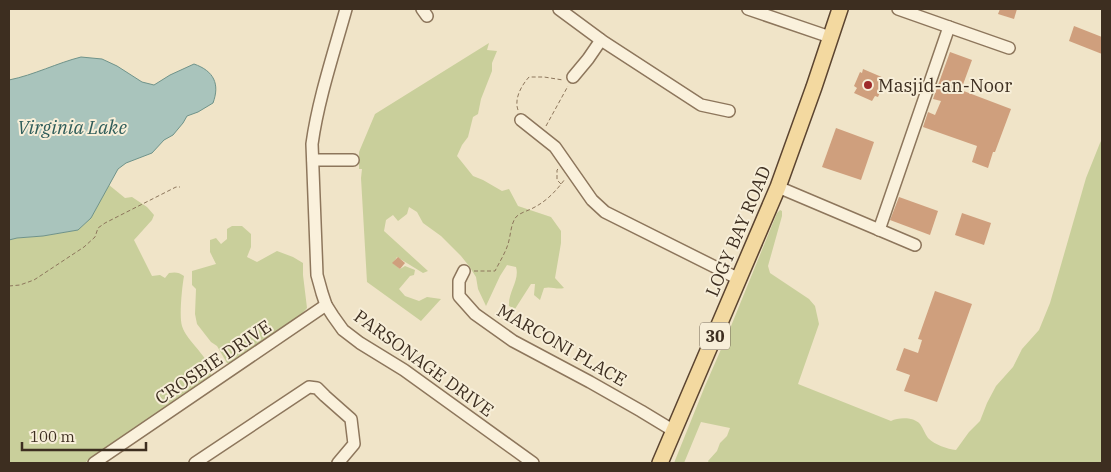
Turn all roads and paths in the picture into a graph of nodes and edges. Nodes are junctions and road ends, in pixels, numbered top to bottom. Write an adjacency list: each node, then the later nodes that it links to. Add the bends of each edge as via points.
1 (346, 9): 14 (street, PARSONAGE DRIVE, via 314,129)
2 (559, 9): 8 (street)
3 (748, 9): 7 (street)
4 (840, 9): 7 (main road, LOGY BAY ROAD / 30)
5 (898, 9): 6 (street)
6 (949, 27): 9 (street); 20 (street)
7 (830, 36): 19 (main road, LOGY BAY ROAD / 30)
8 (601, 40): 10 (street); 11 (street, via 701,105)
9 (1009, 48)
10 (573, 77): 12 (path, via 563,80 529,77 522,85 516,104); 13 (path)
11 (729, 111)
12 (521, 120): 13 (street)
13 (542, 137): 16 (street, via 555,147)
14 (313, 160): 15 (street); 25 (street, PARSONAGE DRIVE, via 317,275)
15 (353, 160)
16 (569, 167): 17 (path); 17 (path, via 561,166 557,170); 23 (street, via 592,200 605,212)
17 (561, 184): 22 (path, via 551,196 515,218 507,249 495,271)
18 (180, 187): 24 (path, via 98,228 84,247 34,280)
19 (778, 187): 20 (street); 23 (main road, LOGY BAY ROAD / 30)
20 (879, 230): 21 (street)
21 (915, 245)
22 (464, 272): 26 (street, MARCONI PLACE, via 459,281 459,296 475,314 513,341)
23 (739, 279): 26 (main road, LOGY BAY ROAD / 30)
24 (9, 286)
25 (326, 305): 27 (street, CROSBIE DRIVE); 30 (street, PARSONAGE DRIVE, via 344,330 360,343 404,370)
26 (674, 431): 31 (main road, LOGY BAY ROAD / 30)
27 (94, 463)
28 (195, 463): 29 (street, via 309,388 317,388 351,418 354,444)
29 (338, 463)
30 (533, 463)
31 (660, 463)

